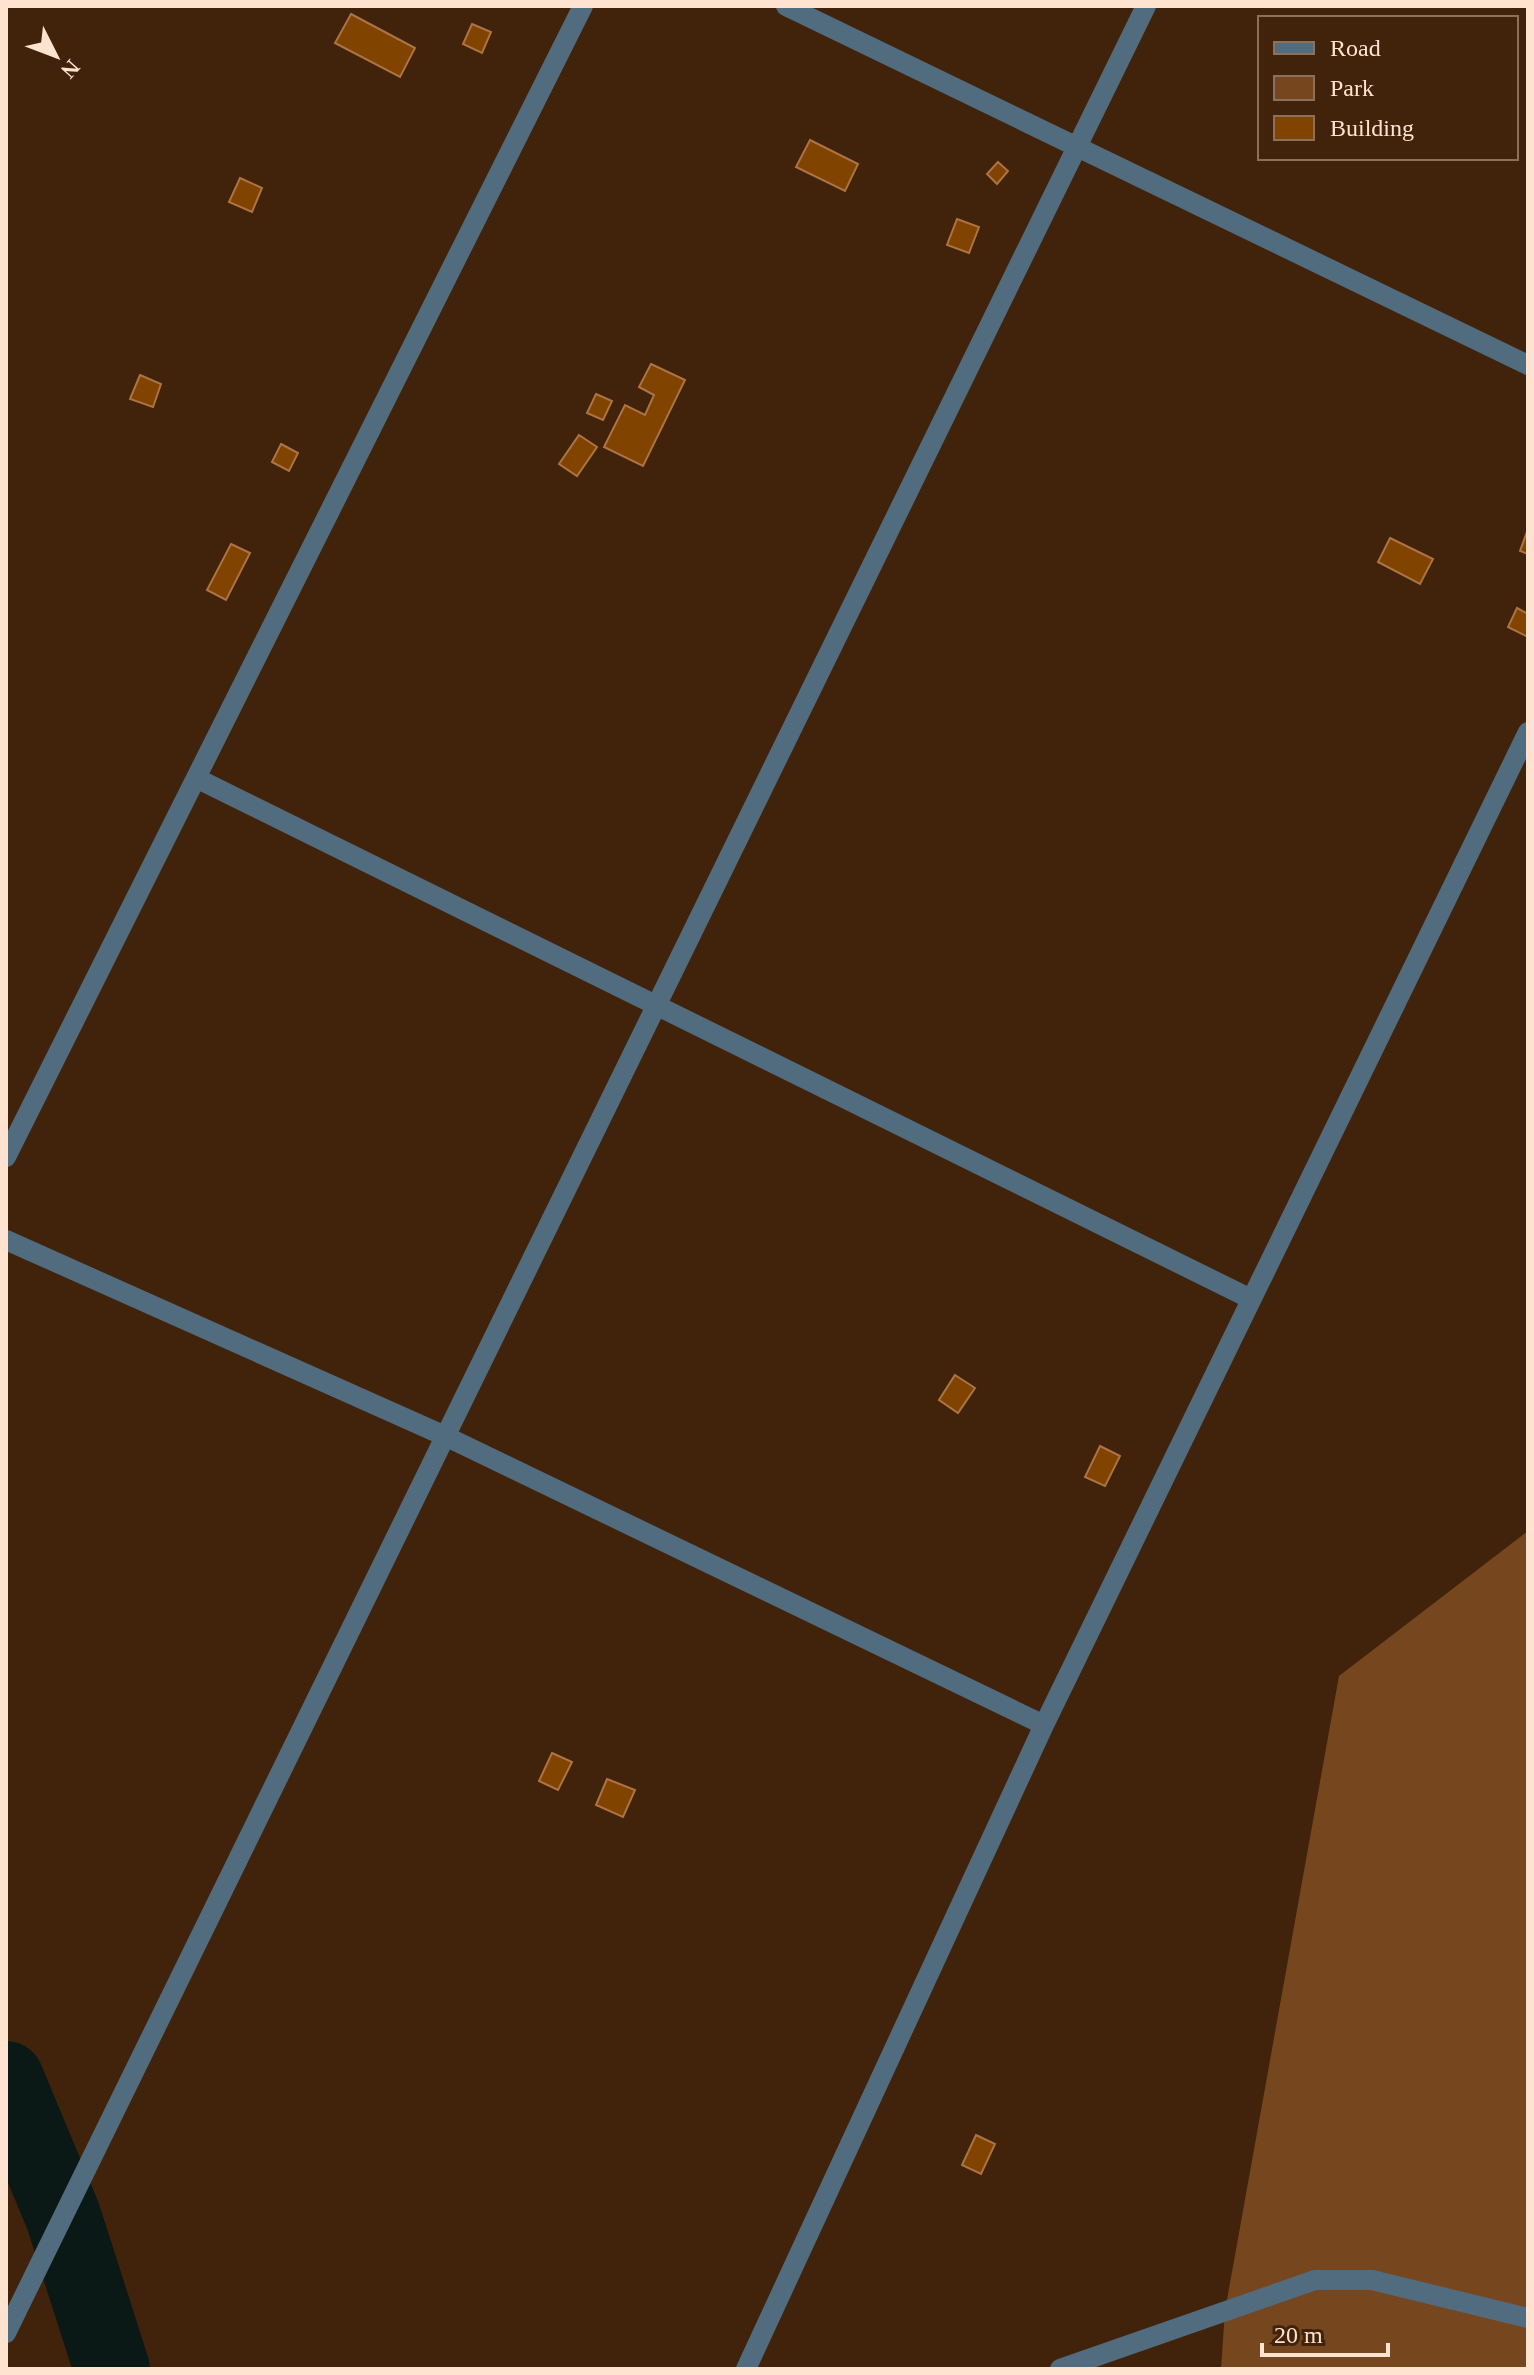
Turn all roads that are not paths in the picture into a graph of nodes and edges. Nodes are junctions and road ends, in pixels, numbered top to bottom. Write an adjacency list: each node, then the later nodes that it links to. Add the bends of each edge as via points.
1 (583, 6): 7 (street)
2 (786, 6): 4 (street)
3 (1146, 6): 4 (street)
4 (1076, 148): 5 (street); 8 (street)
5 (1528, 365)
6 (1528, 732): 11 (street)
7 (196, 778): 8 (street); 9 (street)
8 (657, 1004): 11 (street); 12 (street)
9 (6, 1157)
10 (6, 1240): 12 (street)
11 (1251, 1299): 13 (street)
12 (445, 1436): 13 (street); 15 (street)
13 (1044, 1725): 16 (street)
14 (1528, 2318): 17 (street, via 1372,2280 1315,2280)
15 (6, 2333)
16 (746, 2369)
17 (1060, 2369)

